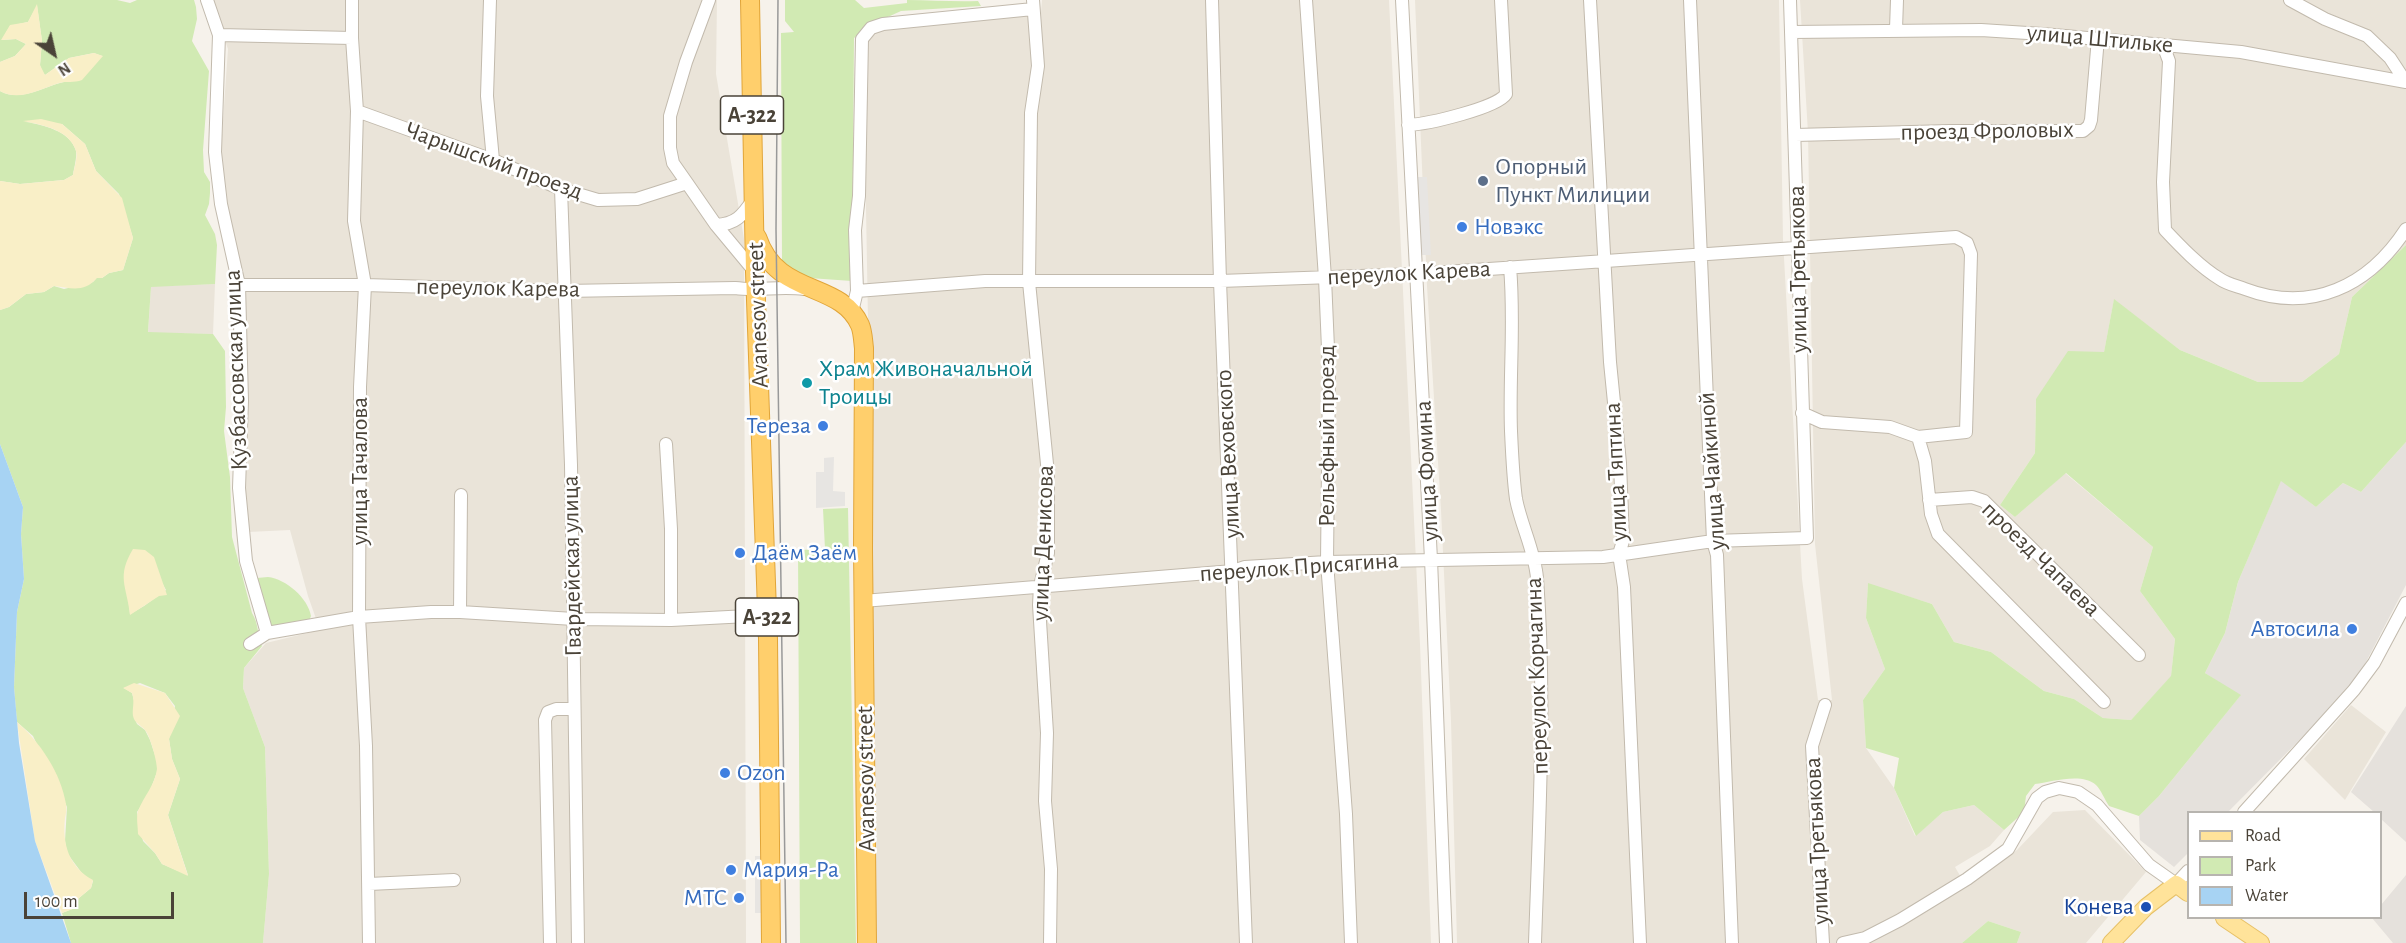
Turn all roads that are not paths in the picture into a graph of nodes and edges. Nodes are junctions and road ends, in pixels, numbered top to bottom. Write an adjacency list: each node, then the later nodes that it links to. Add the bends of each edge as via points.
1 (207, 0): 18 (street, Кузбассовская улица)
2 (352, 0): 19 (street, улица Тачалова)
3 (490, 0): 26 (street, via 487,96)
4 (709, 0): 27 (street, via 670,116 673,163)
5 (750, 0): 29 (highway, А-322)
6 (1212, 0): 40 (street, улица Веховского)
7 (1306, 0): 39 (street, Рельефный проезд)
8 (1402, 0): 24 (street, улица Фомина)
9 (1502, 0): 24 (street, via 1506,94 1502,100 1457,116)
10 (1590, 0): 35 (street, улица Тяптина)
11 (1690, 0): 34 (street, улица Чайкиной)
12 (1790, 0): 17 (street, улица Третьякова)
13 (1897, 0): 16 (street)
14 (2290, 0): 22 (street, via 2367,36 2390,58)
15 (1033, 4): 41 (street, улица Денисова, via 1038,66 1031,114); 47 (street, via 883,24 871,28 862,39 855,230)
16 (1896, 29): 17 (street, улица Штильке); 20 (street, улица Штильке)
17 (1792, 32): 25 (street, улица Третьякова)
18 (219, 35): 19 (street); 42 (street, Кузбассовская улица, via 215,152 221,204)
19 (352, 38): 23 (street, улица Тачалова)
20 (2098, 38): 21 (street, улица Штильке); 25 (street, проезд Фроловых, via 2091,120 2083,131)
21 (2163, 45): 22 (street, улица Штильке, via 2241,52); 31 (street, via 2169,62 2163,182 2165,230 2220,279 2262,296 2306,299 2347,286 2369,272)
22 (2405, 81)
23 (357, 111): 26 (street, Чарышский проезд); 43 (street, улица Тачалова, via 354,221)
24 (1408, 125): 38 (street, улица Фомина)
25 (1795, 135): 33 (street, улица Третьякова)
26 (493, 160): 28 (street, Чарышский проезд)
27 (687, 183): 28 (street, Чарышский проезд, via 637,199 598,200); 30 (street)
28 (561, 189): 45 (street, Гвардейская улица)
29 (753, 200): 30 (street, via 740,218); 32 (highway, А-322)
30 (716, 225): 37 (street)
31 (2406, 229)
32 (754, 230): 37 (highway, Avanesov street / А-322); 44 (highway, Avanesov street / А-322, via 760,247 777,270)
33 (1797, 247): 34 (street, переулок Карева); 49 (street, улица Третьякова); 50 (street, переулок Карева, via 1956,237 1967,243 1971,254 1966,432)
34 (1701, 256): 35 (street, переулок Карева); 55 (street, улица Чайкиной)
35 (1604, 261): 36 (street, переулок Карева); 56 (street, улица Тяптина, via 1620,462 1623,542)
36 (1510, 267): 38 (street, переулок Карева); 57 (street, переулок Корчагина, via 1514,477)
37 (755, 272): 46 (highway, Avanesov street / А-322)
38 (1416, 274): 39 (street, переулок Карева); 58 (street, улица Фомина)
39 (1325, 278): 40 (street, переулок Карева); 59 (street, Рельефный проезд, via 1329,372)
40 (1220, 281): 41 (street, переулок Карева); 60 (street, улица Веховского)
41 (1029, 282): 47 (street, переулок Карева, via 985,281); 61 (street, улица Денисова, via 1048,474 1048,553)
42 (239, 285): 43 (street, переулок Карева); 69 (street, Кузбассовская улица, via 239,488 246,561)
43 (365, 285): 45 (street, переулок Карева); 66 (street, улица Тачалова, via 360,387)
44 (816, 290): 46 (street, переулок Карева, via 777,286); 48 (highway, Avanesov street / А-322)
45 (565, 291): 46 (street, переулок Карева); 67 (street, Гвардейская улица)
46 (757, 291): 65 (highway, Avanesov street / А-322)
47 (857, 291): 48 (street)
48 (852, 312): 62 (highway, Avanesov street, via 861,327 864,348)
49 (1802, 412): 50 (street, via 1822,422 1890,427); 54 (street, улица Третьякова)
50 (1918, 437): 53 (street)
51 (666, 444): 68 (street)
52 (461, 495): 64 (street)
53 (1929, 500): 71 (street, проезд Чапаева, via 1972,497 1984,501); 72 (street, via 1938,534)
54 (1807, 538): 55 (street, переулок Присягина)
55 (1713, 541): 56 (street, переулок Присягина); 92 (street, улица Чайкиной, via 1717,555)
56 (1619, 554): 57 (street, переулок Присягина); 91 (street, улица Тяптина, via 1624,587)
57 (1532, 558): 58 (street, переулок Присягина); 90 (street, переулок Корчагина, via 1537,575 1540,656 1541,801)
58 (1431, 559): 59 (street, переулок Присягина); 89 (street, улица Фомина)
59 (1327, 562): 60 (street, переулок Присягина); 88 (street, Рельефный проезд, via 1346,814)
60 (1233, 571): 61 (street, переулок Присягина); 87 (street, улица Веховского)
61 (1040, 586): 62 (street, переулок Присягина); 86 (street, улица Денисова, via 1051,869)
62 (864, 601): 85 (highway, Avanesov street)
63 (2406, 603): 75 (street, via 2374,663 2354,690)
64 (460, 612): 66 (street); 67 (street)
65 (767, 615): 68 (street); 84 (highway, Avanesov street / А-322)
66 (359, 617): 69 (street); 78 (street, улица Тачалова)
67 (574, 619): 68 (street); 74 (street, Гвардейская улица)
68 (672, 620)
69 (267, 633): 70 (street)
70 (250, 644)
71 (2139, 655)
72 (2104, 702)
73 (1825, 705): 93 (street, улица Третьякова, via 1812,746)
74 (573, 709): 82 (street, via 548,712 545,720); 83 (street, Гвардейская улица)
75 (2246, 811)
76 (2187, 874): 79 (street)
77 (454, 880): 78 (street)
78 (369, 884): 81 (street, улица Тачалова)
79 (2182, 888): 94 (street, via 2149,865 2097,805 2078,792 2059,788 2037,798 2008,849 1967,879 1900,920 1865,938); 95 (main road, via 2146,908)
80 (2225, 919): 96 (main road)
81 (369, 943)
82 (550, 943)
83 (578, 943)
84 (771, 943)
85 (867, 943)
86 (1050, 943)
87 (1246, 943)
88 (1351, 943)
89 (1446, 943)
90 (1535, 943)
91 (1640, 943)
92 (1732, 943)
93 (1823, 943)
94 (1843, 943)
95 (2111, 943)
96 (2261, 943)

